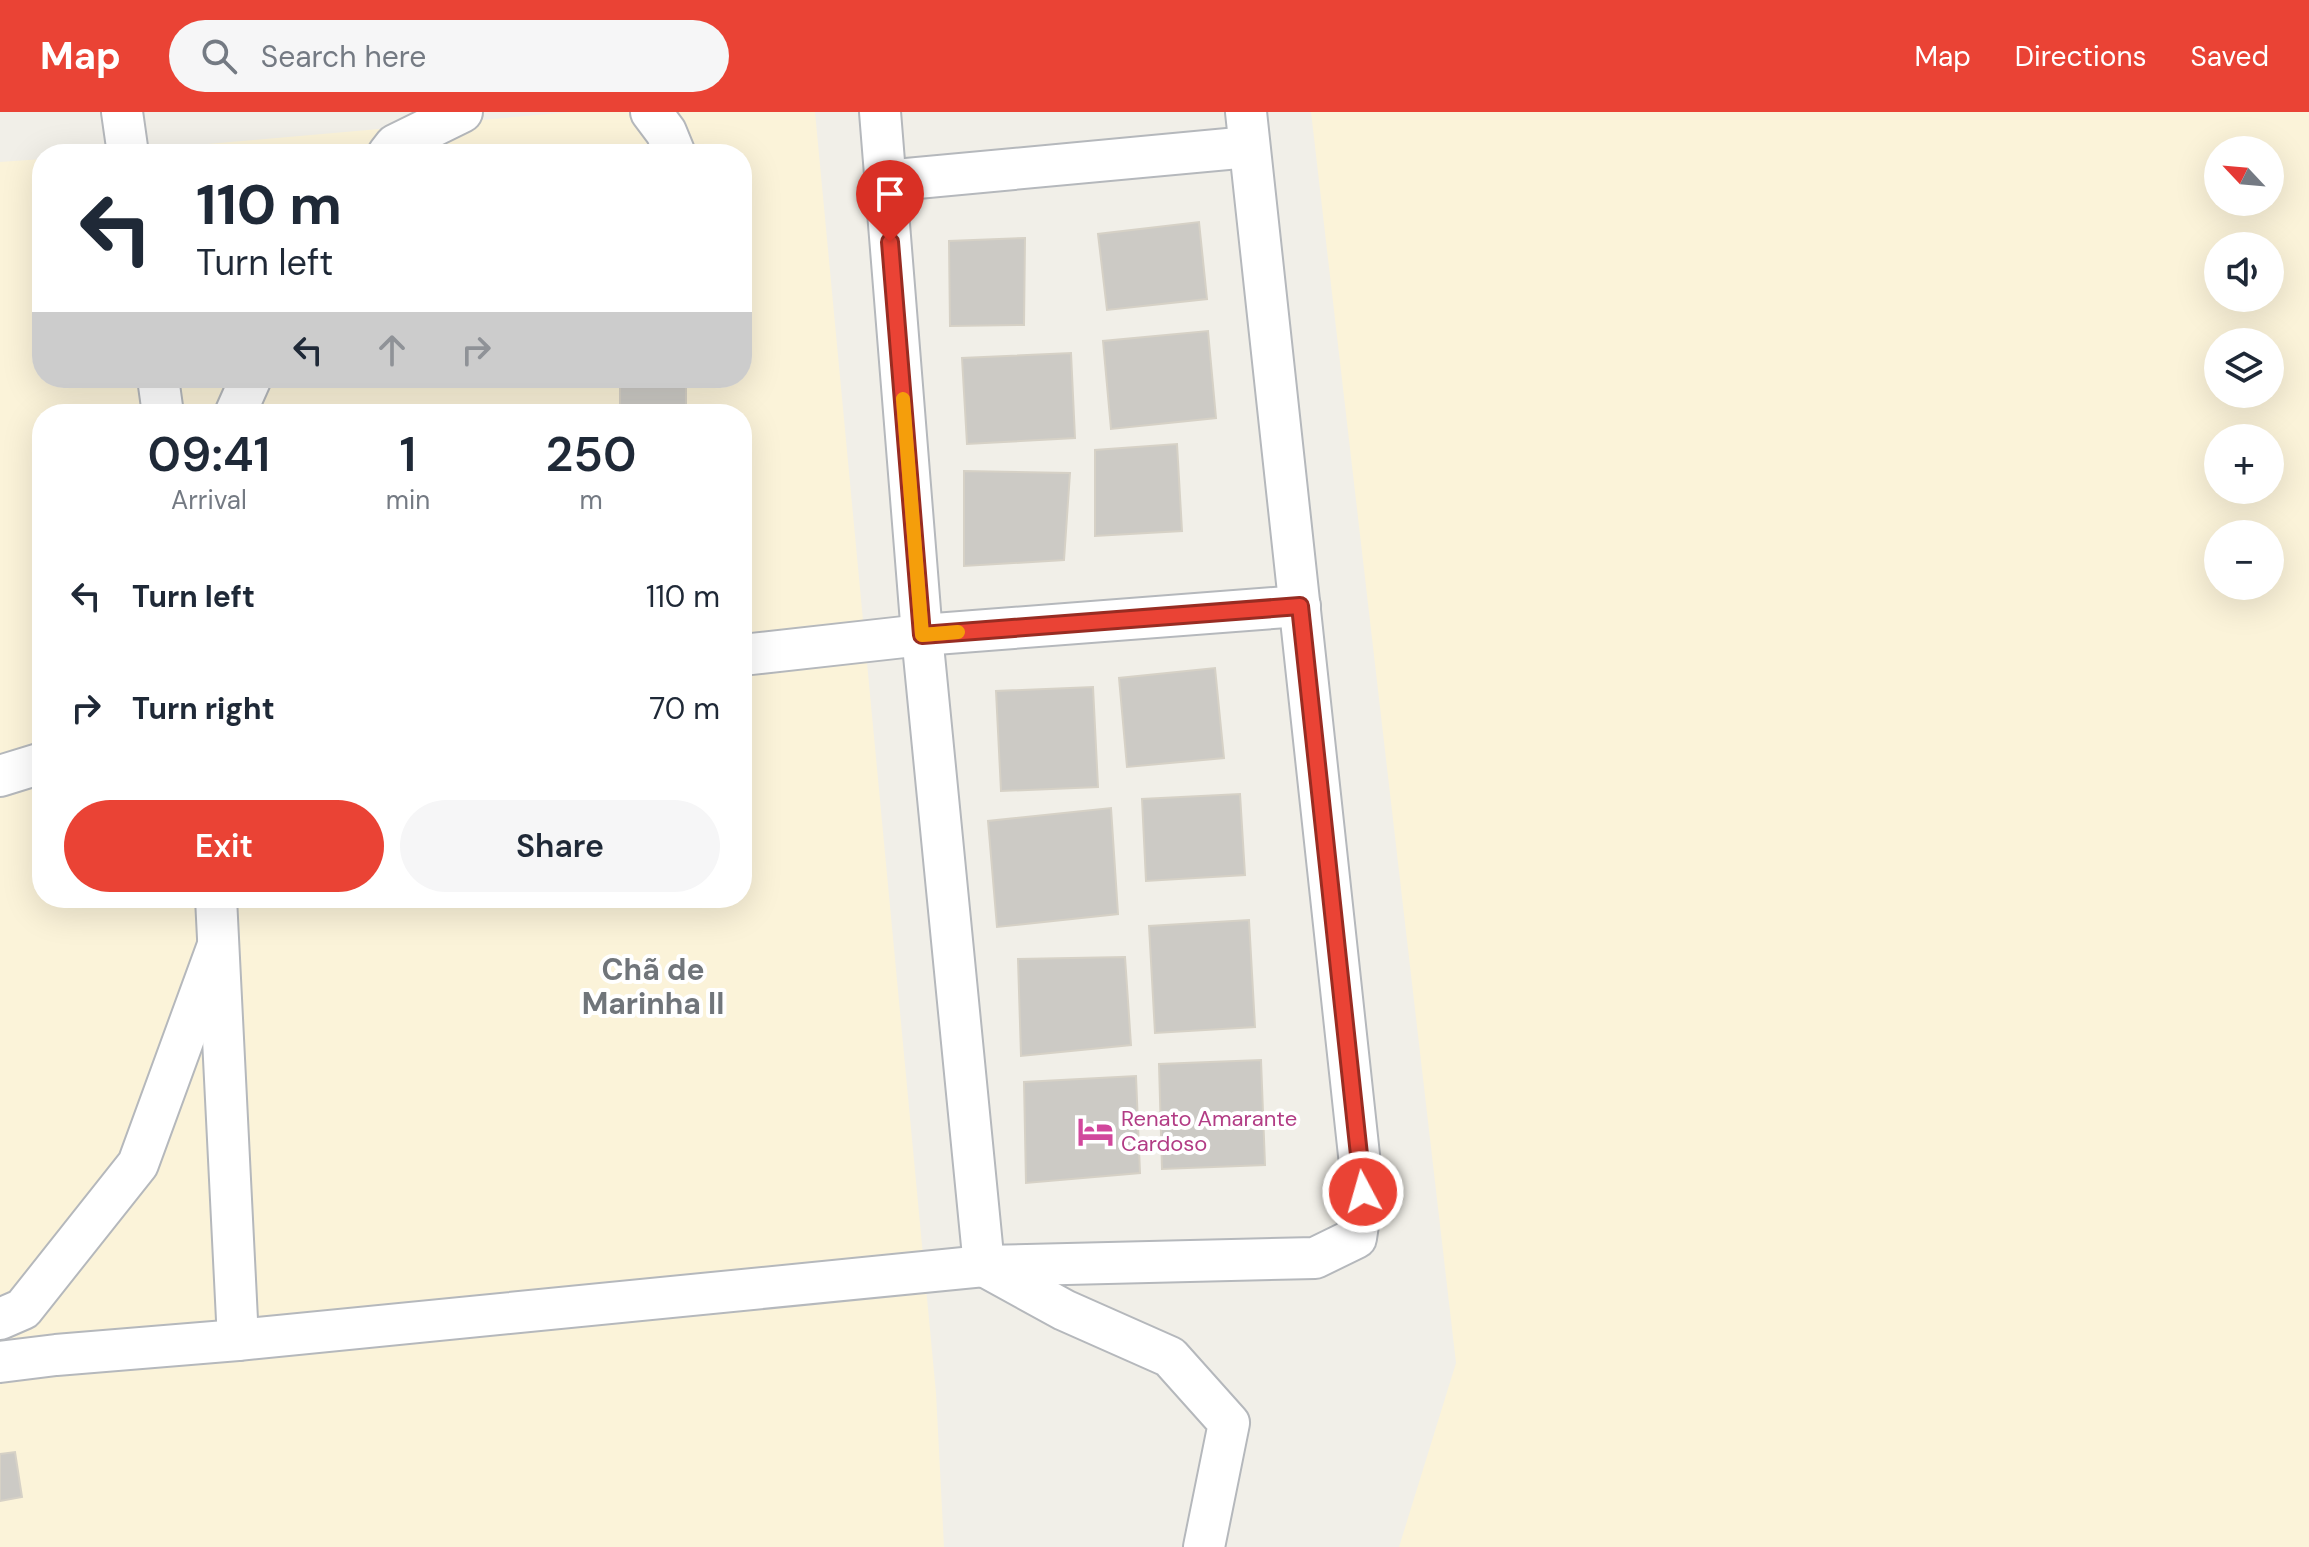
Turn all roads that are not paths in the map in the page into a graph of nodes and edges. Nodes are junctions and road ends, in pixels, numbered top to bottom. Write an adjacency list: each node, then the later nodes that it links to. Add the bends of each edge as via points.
1 (122, 112): 5 (street)
2 (462, 112): 6 (street)
3 (880, 112): 7 (street)
4 (1247, 129): 7 (street); 8 (street)
5 (127, 144)
6 (397, 144)
7 (885, 181): 9 (street)
8 (1300, 606): 9 (street); 15 (street, via 1363,1192 1356,1238 1315,1258)
9 (922, 635): 10 (street); 15 (street)
10 (752, 654)
11 (32, 766): 12 (street)
12 (0, 776)
13 (216, 908): 14 (street)
14 (218, 945): 16 (street, via 138,1164 23,1309); 17 (street)
15 (984, 1266): 17 (street); 19 (street, via 1064,1310 1170,1357 1229,1423)
16 (0, 1319)
17 (238, 1340): 18 (street)
18 (0, 1362)
19 (1204, 1547)

